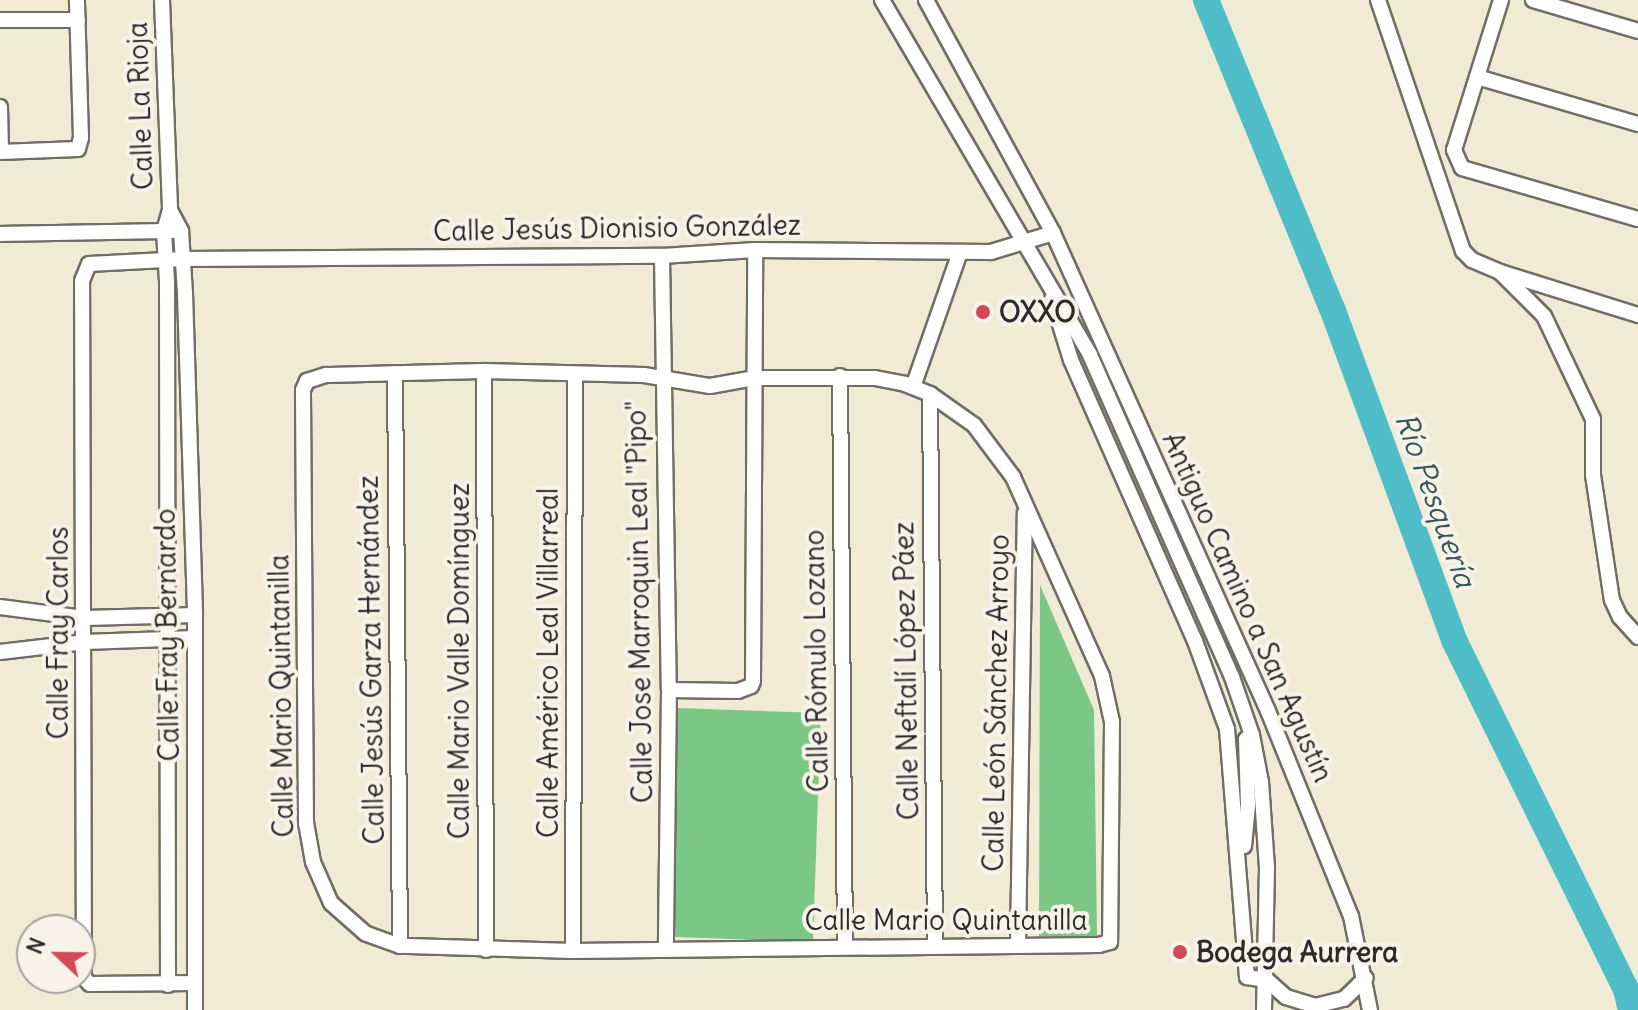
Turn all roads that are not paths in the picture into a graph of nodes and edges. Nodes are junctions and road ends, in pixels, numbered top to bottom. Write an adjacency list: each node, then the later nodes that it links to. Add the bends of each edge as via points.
1 (77, 0): 9 (street)
2 (162, 0): 19 (street, Calle La Rioja)
3 (882, 0): 25 (street, Antiguo Camino a San Agustín)
4 (926, 0): 23 (street, Antiguo Camino a San Agustín)
5 (1378, 0): 16 (street)
6 (1501, 0): 11 (street)
7 (1533, 0): 10 (street)
8 (0, 20): 9 (street)
9 (78, 20): 15 (street, via 78,149)
10 (1638, 31)
11 (1477, 77): 13 (street); 14 (street)
12 (0, 107): 15 (street)
13 (1638, 124)
14 (1454, 150): 16 (street); 17 (street)
15 (0, 152)
16 (1430, 158): 18 (street)
17 (1462, 168): 18 (street); 20 (street)
18 (1439, 179): 30 (street, via 1463,251)
19 (170, 210): 21 (street, Calle La Rioja); 22 (street, Calle La Rioja)
20 (1638, 219)
21 (164, 231): 22 (street); 24 (street); 29 (street, Calle La Rioja)
22 (181, 231): 29 (street, Calle La Rioja)
23 (1053, 233): 25 (street, Calle Jesús Dionisio González); 65 (street, Antiguo Camino a San Agustín, via 1268,711 1351,916)
24 (0, 234)
25 (1025, 241): 27 (street, Calle Jesús Dionisio González, via 1001,250); 32 (street, Antiguo Camino a San Agustín)
26 (755, 250): 27 (street, Calle Jesús Dionisio González); 28 (street, Calle Jesús Dionisio González); 40 (street)
27 (960, 252): 41 (street)
28 (662, 256): 29 (street, Calle Jesús Dionisio González); 39 (street, Calle Jose Marroquin Leal "Pipo")
29 (176, 260): 47 (street, Calle Fray Bernardo); 48 (street, Calle Fray Bernardo); 49 (street, Calle Fray Carlos, via 95,263 82,274)
30 (1500, 272): 31 (street); 34 (street)
31 (1557, 290): 33 (street); 34 (street)
32 (1053, 295): 43 (street, via 1064,343); 44 (street, Antiguo Camino a San Agustín, via 1090,355)
33 (1638, 315)
34 (1544, 316): 50 (street, via 1593,419 1593,475 1612,600)
35 (484, 371): 36 (street, Calle Mario Quintanilla); 37 (street, Calle Mario Quintanilla); 63 (street, Calle Mario Valle Domínguez)
36 (395, 373): 58 (street, Calle Jesús Garza Hernández); 58 (street, Calle Mario Quintanilla, via 318,376 307,381 301,405 310,850 331,903 365,933)
37 (575, 375): 39 (street, Calle Mario Quintanilla); 64 (street, Calle Américo Leal Villarreal)
38 (840, 376): 40 (street, Calle Mario Quintanilla); 41 (street, Calle Mario Quintanilla); 59 (street, Calle Rómulo Lozano)
39 (662, 378): 40 (street, Calle Mario Quintanilla, via 710,386); 55 (street, Calle Jose Marroquin Leal "Pipo")
40 (755, 378): 55 (street, via 753,681 738,691)
41 (913, 387): 42 (street, Calle Mario Quintanilla)
42 (930, 394): 45 (street, Calle Mario Quintanilla, via 956,410 994,448); 60 (street, Calle Neftalí López Páez)
43 (1123, 479): 44 (street); 57 (street, via 1195,641 1227,729)
44 (1152, 495): 56 (street, Antiguo Camino a San Agustín)
45 (1026, 508): 61 (street, Calle León Sánchez Arroyo); 61 (street, Calle Mario Quintanilla, via 1102,676 1112,722 1112,930 1110,942 1104,944)
46 (0, 607): 49 (street)
47 (195, 615): 48 (street); 52 (street, Calle Fray Bernardo)
48 (169, 617): 49 (street); 51 (street, Calle Fray Bernardo)
49 (85, 618): 53 (street, Calle Fray Carlos)
50 (1638, 637)
51 (169, 638): 52 (street); 53 (street); 68 (street, Calle Fray Bernardo)
52 (195, 638): 67 (street, Calle Fray Bernardo)
53 (85, 642): 54 (street); 68 (street, Calle Fray Carlos, via 85,981)
54 (0, 652)
55 (669, 690): 62 (street, Calle Jose Marroquin Leal "Pipo")
56 (1244, 711): 57 (street, via 1248,805); 66 (street, Antiguo Camino a San Agustín, via 1261,782)
57 (1239, 868): 66 (street, via 1247,977)
58 (400, 946): 63 (street, Calle Mario Quintanilla)
59 (845, 946): 60 (street, Calle Mario Quintanilla); 62 (street, Calle Mario Quintanilla)
60 (935, 946): 61 (street, Calle Mario Quintanilla)
61 (1018, 946)
62 (666, 948): 64 (street, Calle Mario Quintanilla)
63 (486, 950): 64 (street, Calle Mario Quintanilla)
64 (573, 951)
65 (1366, 978): 66 (street, via 1344,999 1315,1006 1286,997); 71 (street, Antiguo Camino a San Agustín)
66 (1267, 980): 70 (street, Antiguo Camino a San Agustín)
67 (195, 983): 68 (street, Calle Fray Carlos); 69 (street, Calle Fray Bernardo)
68 (168, 985)
69 (195, 1010)
70 (1264, 1010)
71 (1370, 1010)

